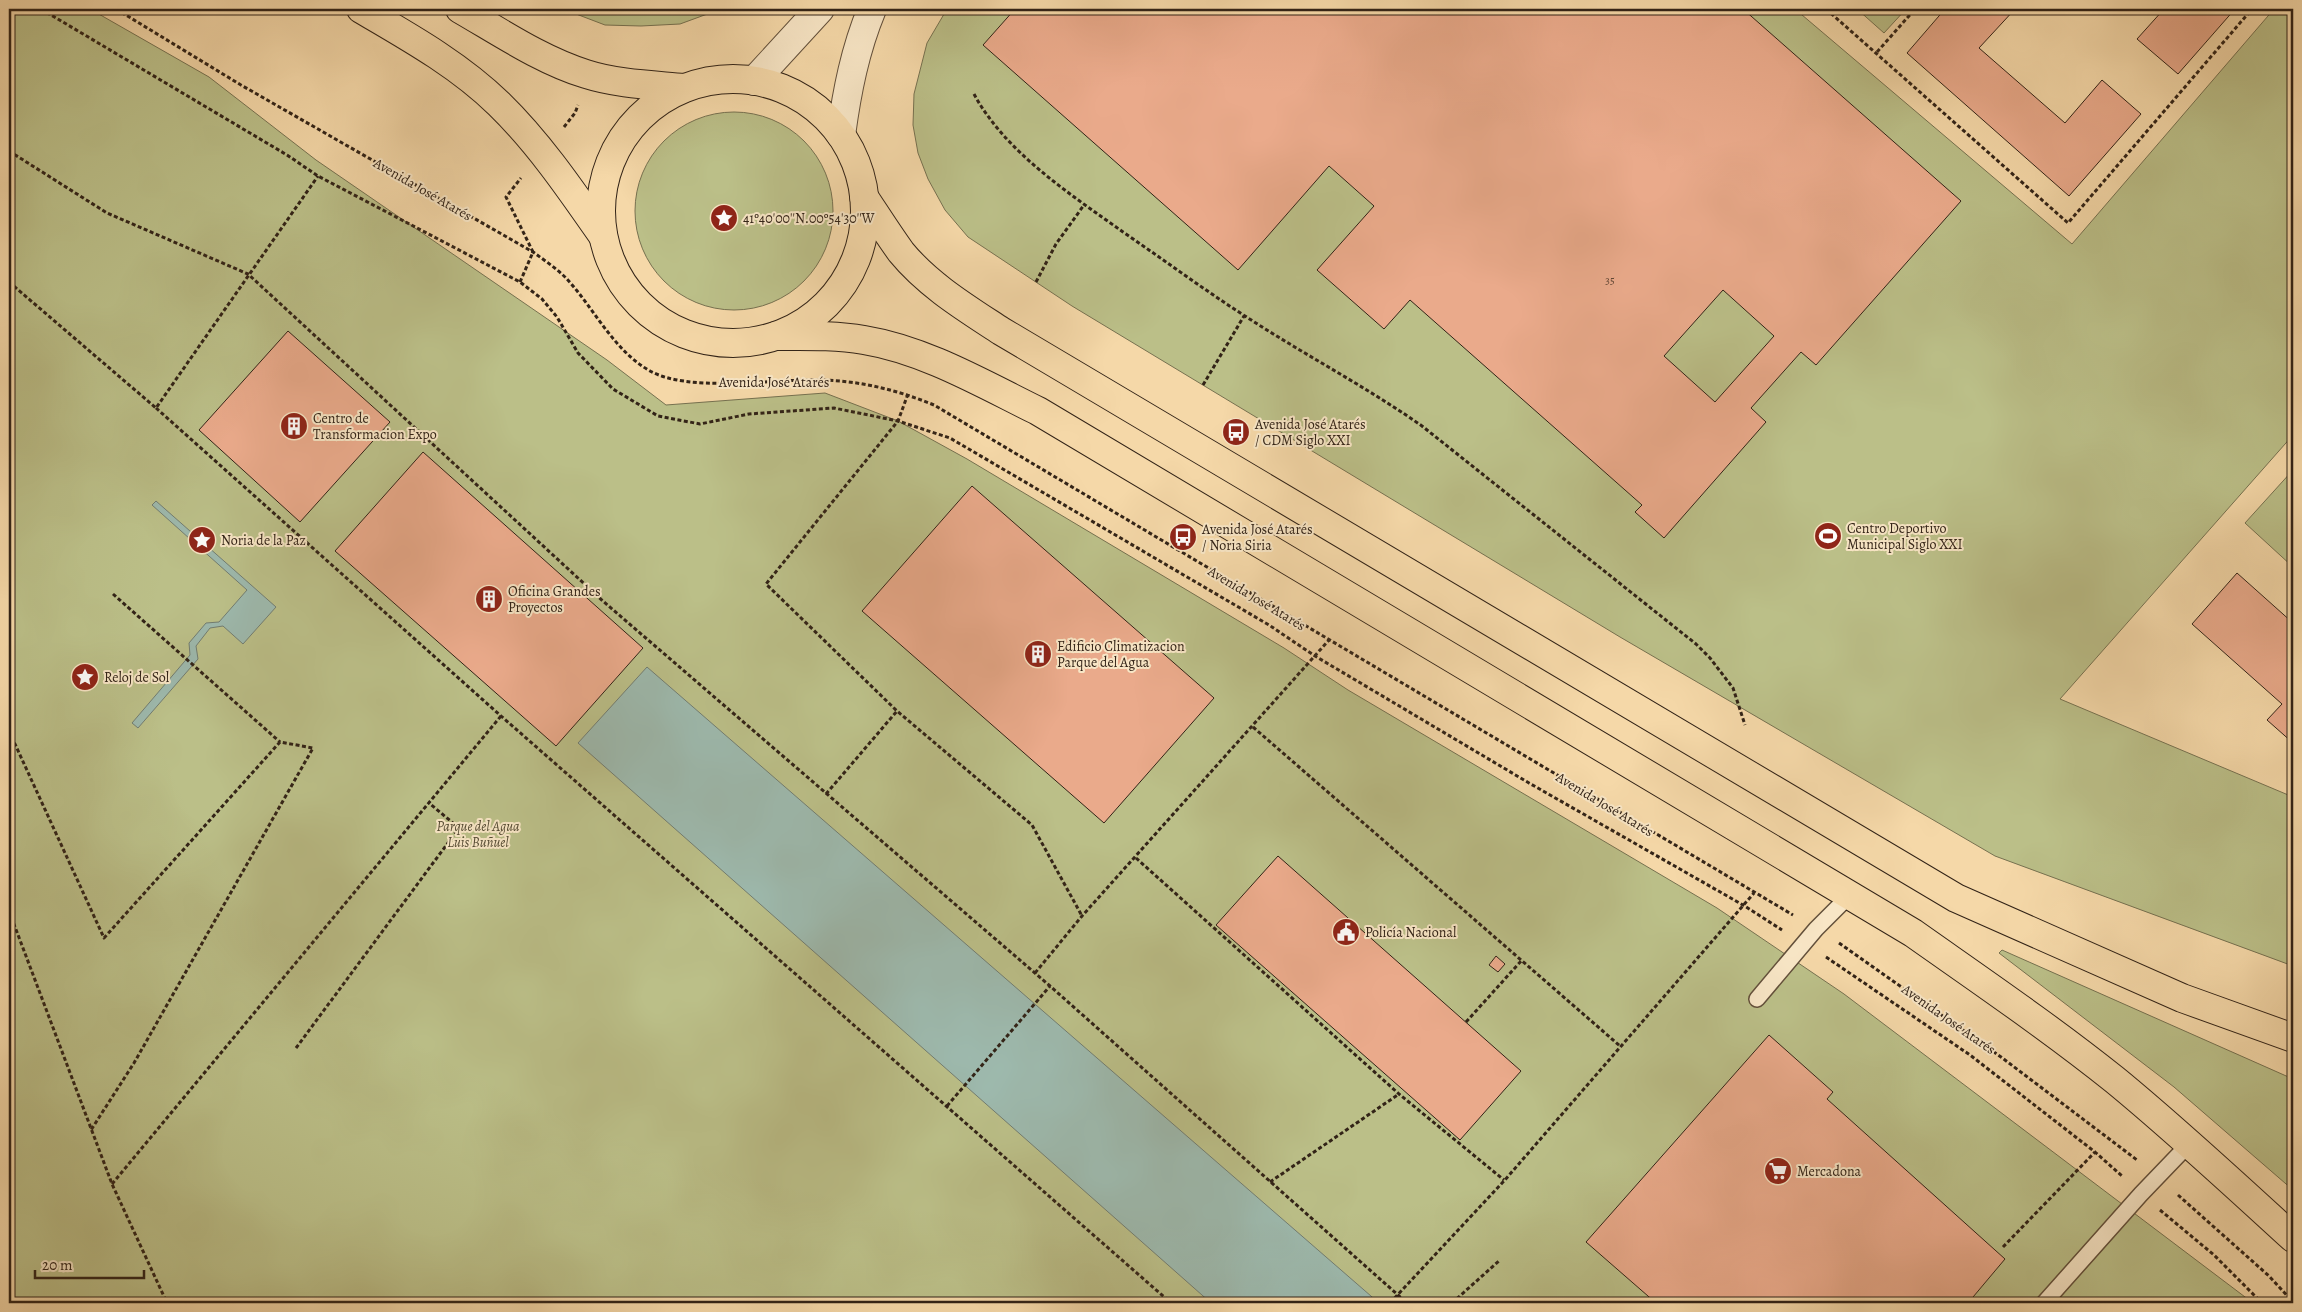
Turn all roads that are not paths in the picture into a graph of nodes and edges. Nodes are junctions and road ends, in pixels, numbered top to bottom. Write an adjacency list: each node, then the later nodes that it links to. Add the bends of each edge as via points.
1 (361, 9): 9 (main road, via 419,43 498,102 542,152)
2 (460, 9): 6 (main road, via 552,60 587,74)
3 (820, 9): 5 (street)
4 (872, 9): 7 (street, via 854,61)
5 (754, 81): 6 (main road, via 719,80); 7 (main road, via 787,90 817,109)
6 (684, 88): 9 (main road, via 652,106 627,132 610,164 601,199)
7 (841, 135): 8 (main road, via 857,164)
8 (864, 197): 10 (main road, via 864,233 853,266 834,296 808,321); 13 (main road, via 902,253 924,276 1001,331 1830,824 1956,898 2182,998)
9 (603, 236): 10 (main road, via 615,271 636,302 666,326 701,340 739,344)
10 (776, 336): 11 (main road, via 836,336 895,347 1038,411)
11 (1850, 895): 12 (lane, via 1816,929); 14 (main road, via 1913,933 1990,987 2114,1080)
12 (1757, 999)
13 (2293, 1038)
14 (2189, 1144): 15 (main road); 16 (lane)
15 (2293, 1238)
16 (2044, 1303)

